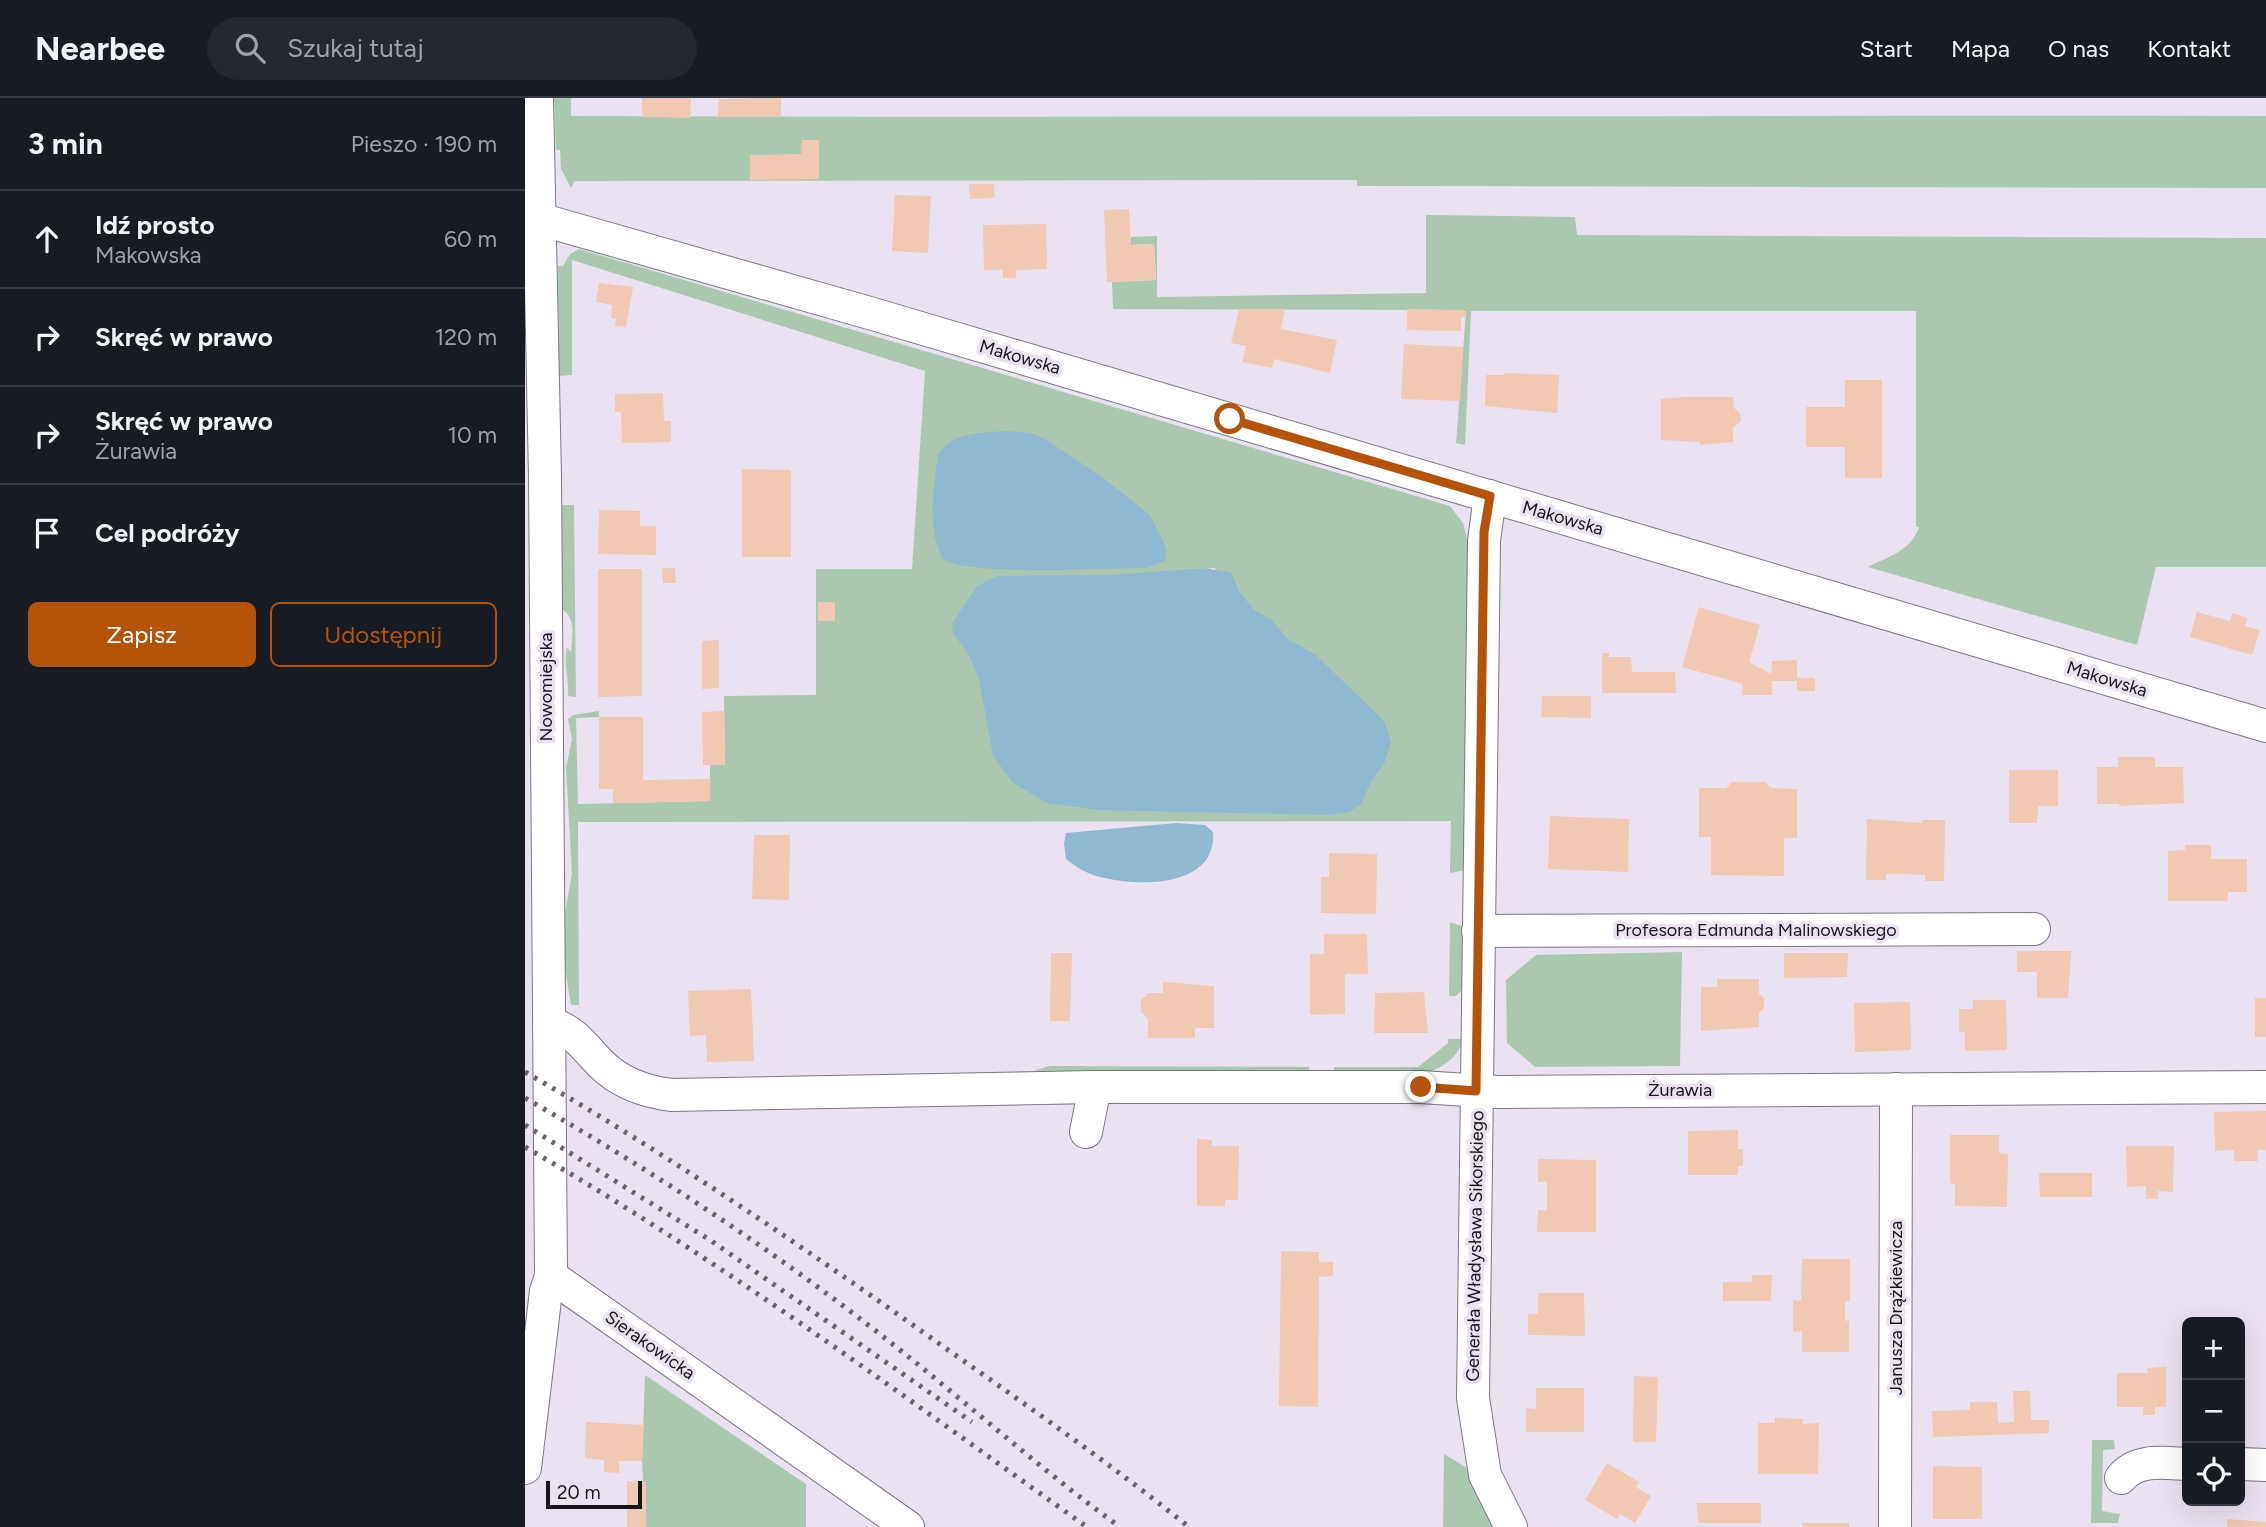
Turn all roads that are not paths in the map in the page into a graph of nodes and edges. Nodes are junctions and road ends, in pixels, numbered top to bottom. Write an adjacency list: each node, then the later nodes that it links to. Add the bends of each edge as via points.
1 (537, 98): 2 (street, Nowomiejska)
2 (531, 216): 3 (street, Makowska); 7 (street, Nowomiejska, via 545,477)
3 (1490, 496): 4 (street, Makowska); 6 (street, Generała Władysława Sikorskiego, via 1484,532)
4 (2266, 726)
5 (2034, 929): 6 (street, Profesora Edmunda Malinowskiego)
6 (1478, 931): 11 (street, Generała Władysława Sikorskiego)
7 (550, 1023): 8 (street, Żurawia, via 578,1038 610,1072 657,1093); 13 (street, Nowomiejska)
8 (1095, 1087): 11 (street, Żurawia); 12 (street)
9 (2266, 1087): 10 (street, Żurawia)
10 (1896, 1089): 11 (street, Żurawia); 21 (street, Janusza Drążkiewicza)
11 (1476, 1091): 20 (street, Generała Władysława Sikorskiego, via 1473,1398 1485,1475)
12 (1086, 1132)
13 (551, 1276): 17 (street); 19 (street, Sierakowicka)
14 (2182, 1464): 18 (street, via 2146,1463)
15 (2245, 1464): 16 (street)
16 (2266, 1465)
17 (525, 1468)
18 (2121, 1478)
19 (908, 1527)
20 (1511, 1527)
21 (1895, 1527)

